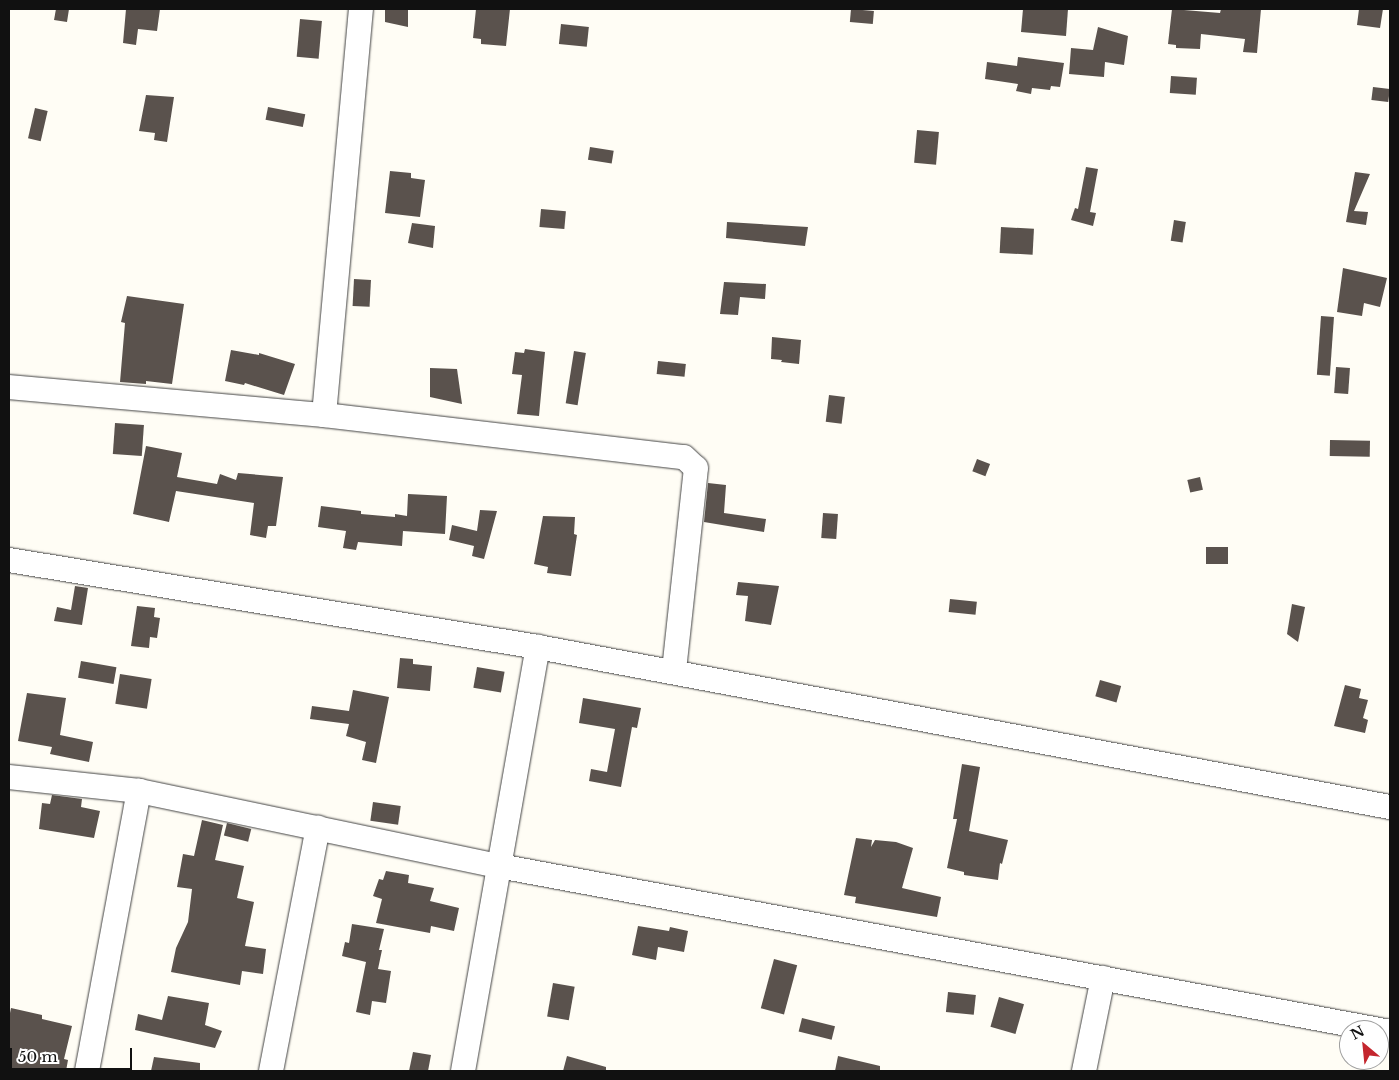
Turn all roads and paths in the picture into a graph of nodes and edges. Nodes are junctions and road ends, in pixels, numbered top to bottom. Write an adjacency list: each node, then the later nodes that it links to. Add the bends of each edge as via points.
1 (361, 9): 3 (street)
2 (9, 387): 3 (street)
3 (324, 415): 6 (street, via 684,457 696,468)
4 (9, 560): 5 (street)
5 (538, 647): 6 (street); 11 (street)
6 (674, 672): 9 (street)
7 (9, 777): 8 (street)
8 (139, 791): 10 (street); 14 (street)
9 (1390, 807)
10 (318, 828): 11 (street); 15 (street)
11 (499, 866): 12 (street); 16 (street)
12 (1103, 978): 13 (street); 17 (street)
13 (1390, 1032)
14 (87, 1071)
15 (272, 1071)
16 (463, 1071)
17 (1084, 1071)

